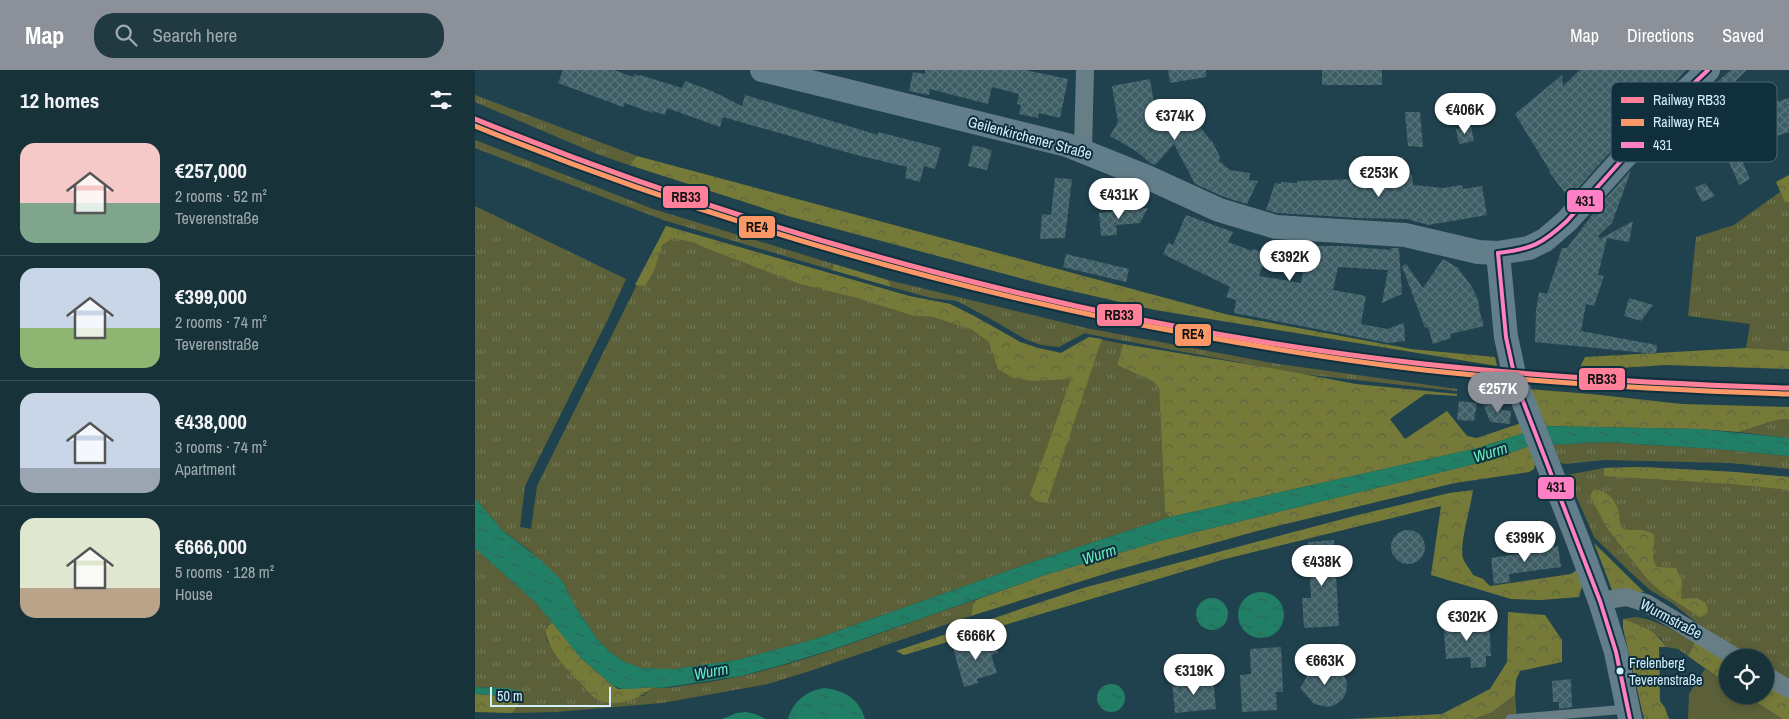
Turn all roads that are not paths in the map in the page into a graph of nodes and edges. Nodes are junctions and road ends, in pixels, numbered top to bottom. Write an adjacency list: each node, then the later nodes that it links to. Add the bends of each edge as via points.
1 (762, 70): 5 (main road, Geilenkirchener Straße)
2 (1085, 70): 5 (street)
3 (1708, 70): 4 (main road, Geilenkirchener Straße)
4 (1695, 82)
5 (1083, 150): 7 (main road, Geilenkirchener Straße, via 1219,210 1269,226 1405,234 1478,252)
6 (1620, 162): 7 (main road, Geilenkirchener Straße, via 1545,240 1529,248)
7 (1498, 253): 8 (main road, via 1513,373)
8 (1600, 601): 9 (street, Wurmstraße, via 1626,597 1646,603); 12 (main road, via 1616,652)
9 (1722, 649)
10 (1774, 680): 11 (street)
11 (1789, 689)
12 (1629, 714): 13 (lane)
13 (1510, 719)

